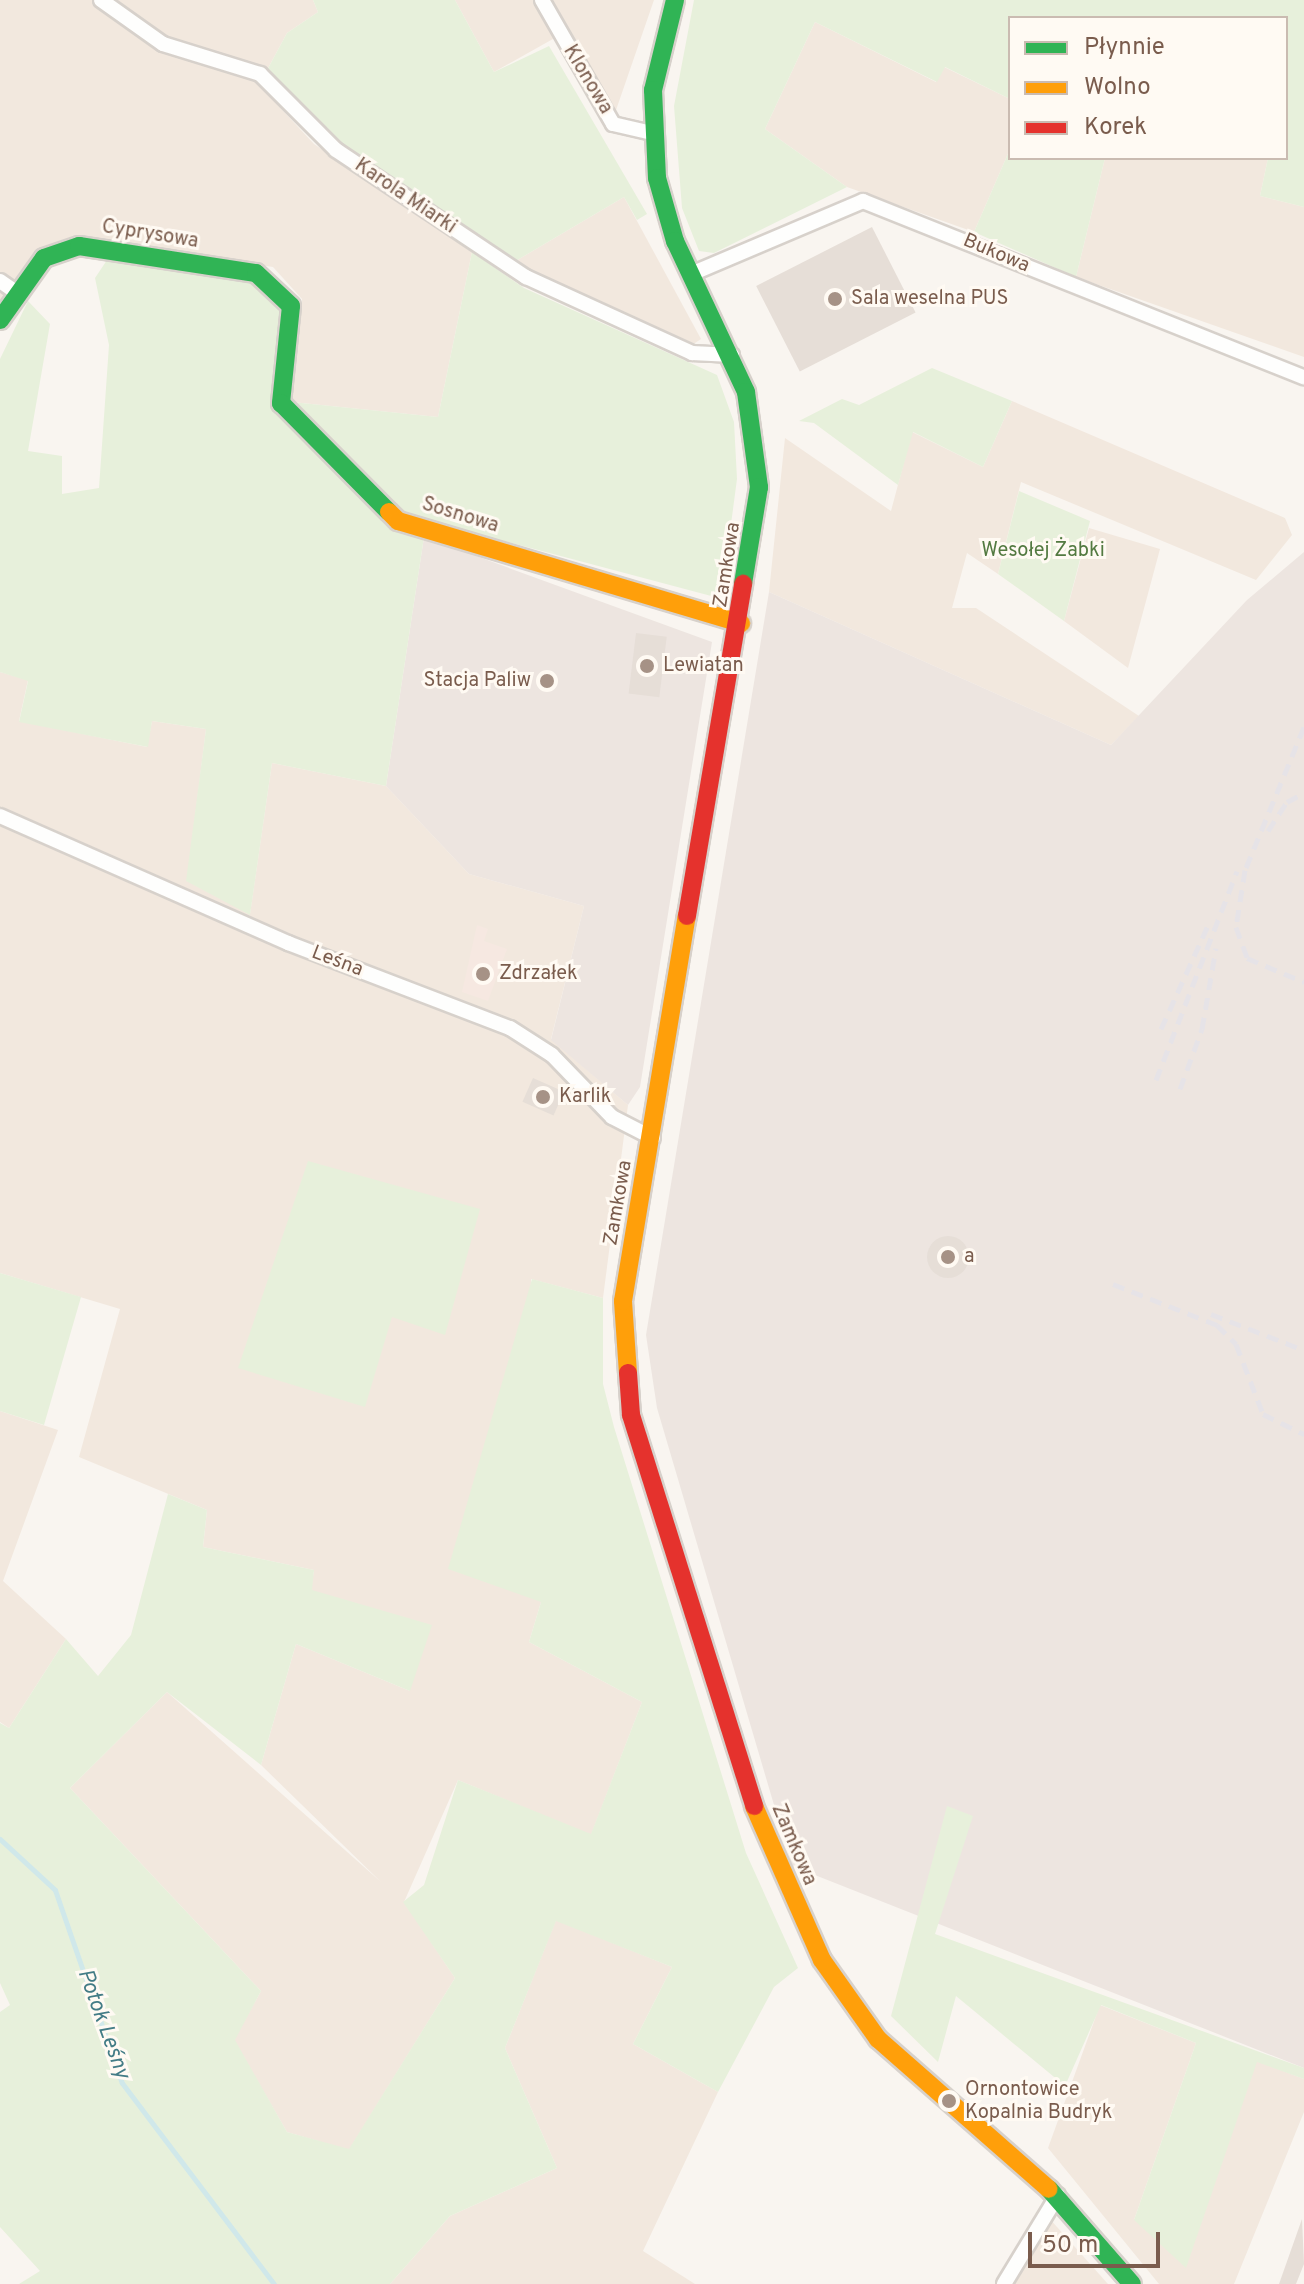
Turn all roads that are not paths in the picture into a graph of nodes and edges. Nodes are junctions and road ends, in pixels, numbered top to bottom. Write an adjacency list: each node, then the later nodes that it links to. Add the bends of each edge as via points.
1 (101, 0): 10 (street, Karola Miarki, via 163,44 260,74 336,150 526,277 692,353)
2 (542, 0): 4 (street, Klonowa, via 613,124)
3 (675, 0): 4 (street, Zamkowa, via 653,90)
4 (652, 133): 5 (street, Zamkowa, via 665,213)
5 (691, 274): 10 (street, Zamkowa); 11 (street, Bukowa, via 863,201)
6 (0, 281): 8 (street)
7 (275, 284): 8 (street, Cyprysowa, via 256,273 79,246 44,258); 12 (street, Sosnowa, via 291,306 281,403 398,521)
8 (17, 293): 9 (street, Cyprysowa)
9 (0, 320)
10 (732, 355): 12 (street, Zamkowa, via 754,419 759,487)
11 (1304, 377)
12 (741, 623): 14 (street, Zamkowa)
13 (0, 816): 14 (street, Leśna, via 288,943 510,1028 552,1055 612,1117)
14 (653, 1138): 15 (street, Zamkowa, via 623,1301 623,1371 763,1835 822,1960 878,2039)
15 (1058, 2195): 16 (street); 17 (street, Zamkowa)
16 (1004, 2284)
17 (1132, 2284)

